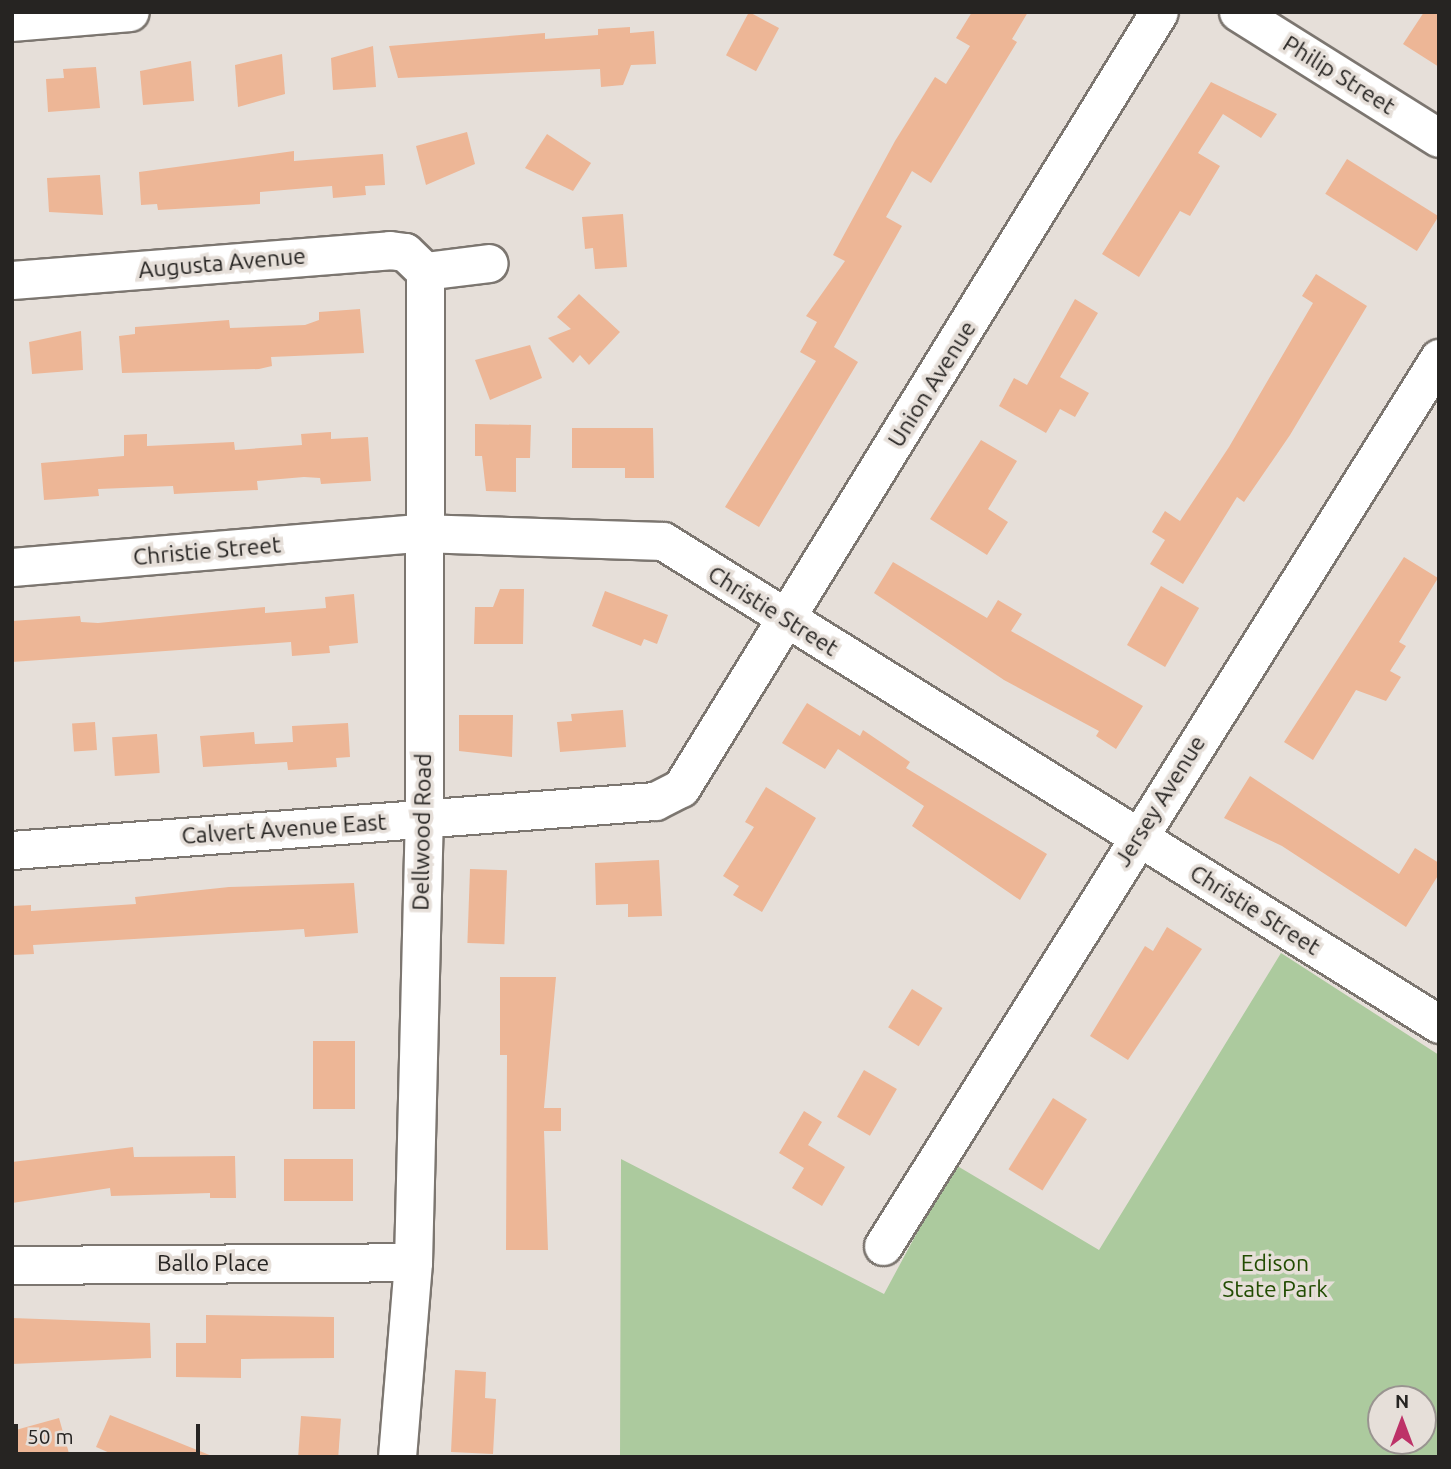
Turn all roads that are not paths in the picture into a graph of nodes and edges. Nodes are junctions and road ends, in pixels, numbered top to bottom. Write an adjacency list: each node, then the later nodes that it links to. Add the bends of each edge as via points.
1 (130, 12): 4 (street)
2 (1159, 12): 12 (street, Union Avenue)
3 (1238, 12): 5 (street, Philip Street)
4 (12, 22)
5 (1439, 138)
6 (489, 263): 7 (street)
7 (425, 271): 8 (street, Augusta Avenue, via 405,253 390,250); 10 (street, Dellwood Road)
8 (12, 281)
9 (1439, 358): 15 (street, Jersey Avenue)
10 (419, 533): 11 (street, Christie Street); 12 (street, Christie Street, via 649,537); 14 (street, Dellwood Road)
11 (12, 567)
12 (787, 619): 13 (street, Union Avenue); 15 (street, Christie Street)
13 (704, 755): 14 (street, Calvert Avenue East, via 681,788 654,801)
14 (424, 819): 16 (street, Calvert Avenue East); 19 (street, Dellwood Road)
15 (1137, 837): 17 (street, Christie Street); 18 (street, Jersey Avenue)
16 (12, 850)
17 (1439, 1024)
18 (883, 1246)
19 (413, 1262): 20 (street, Ballo Place); 21 (street, Dellwood Road)
20 (12, 1265)
21 (397, 1457)

